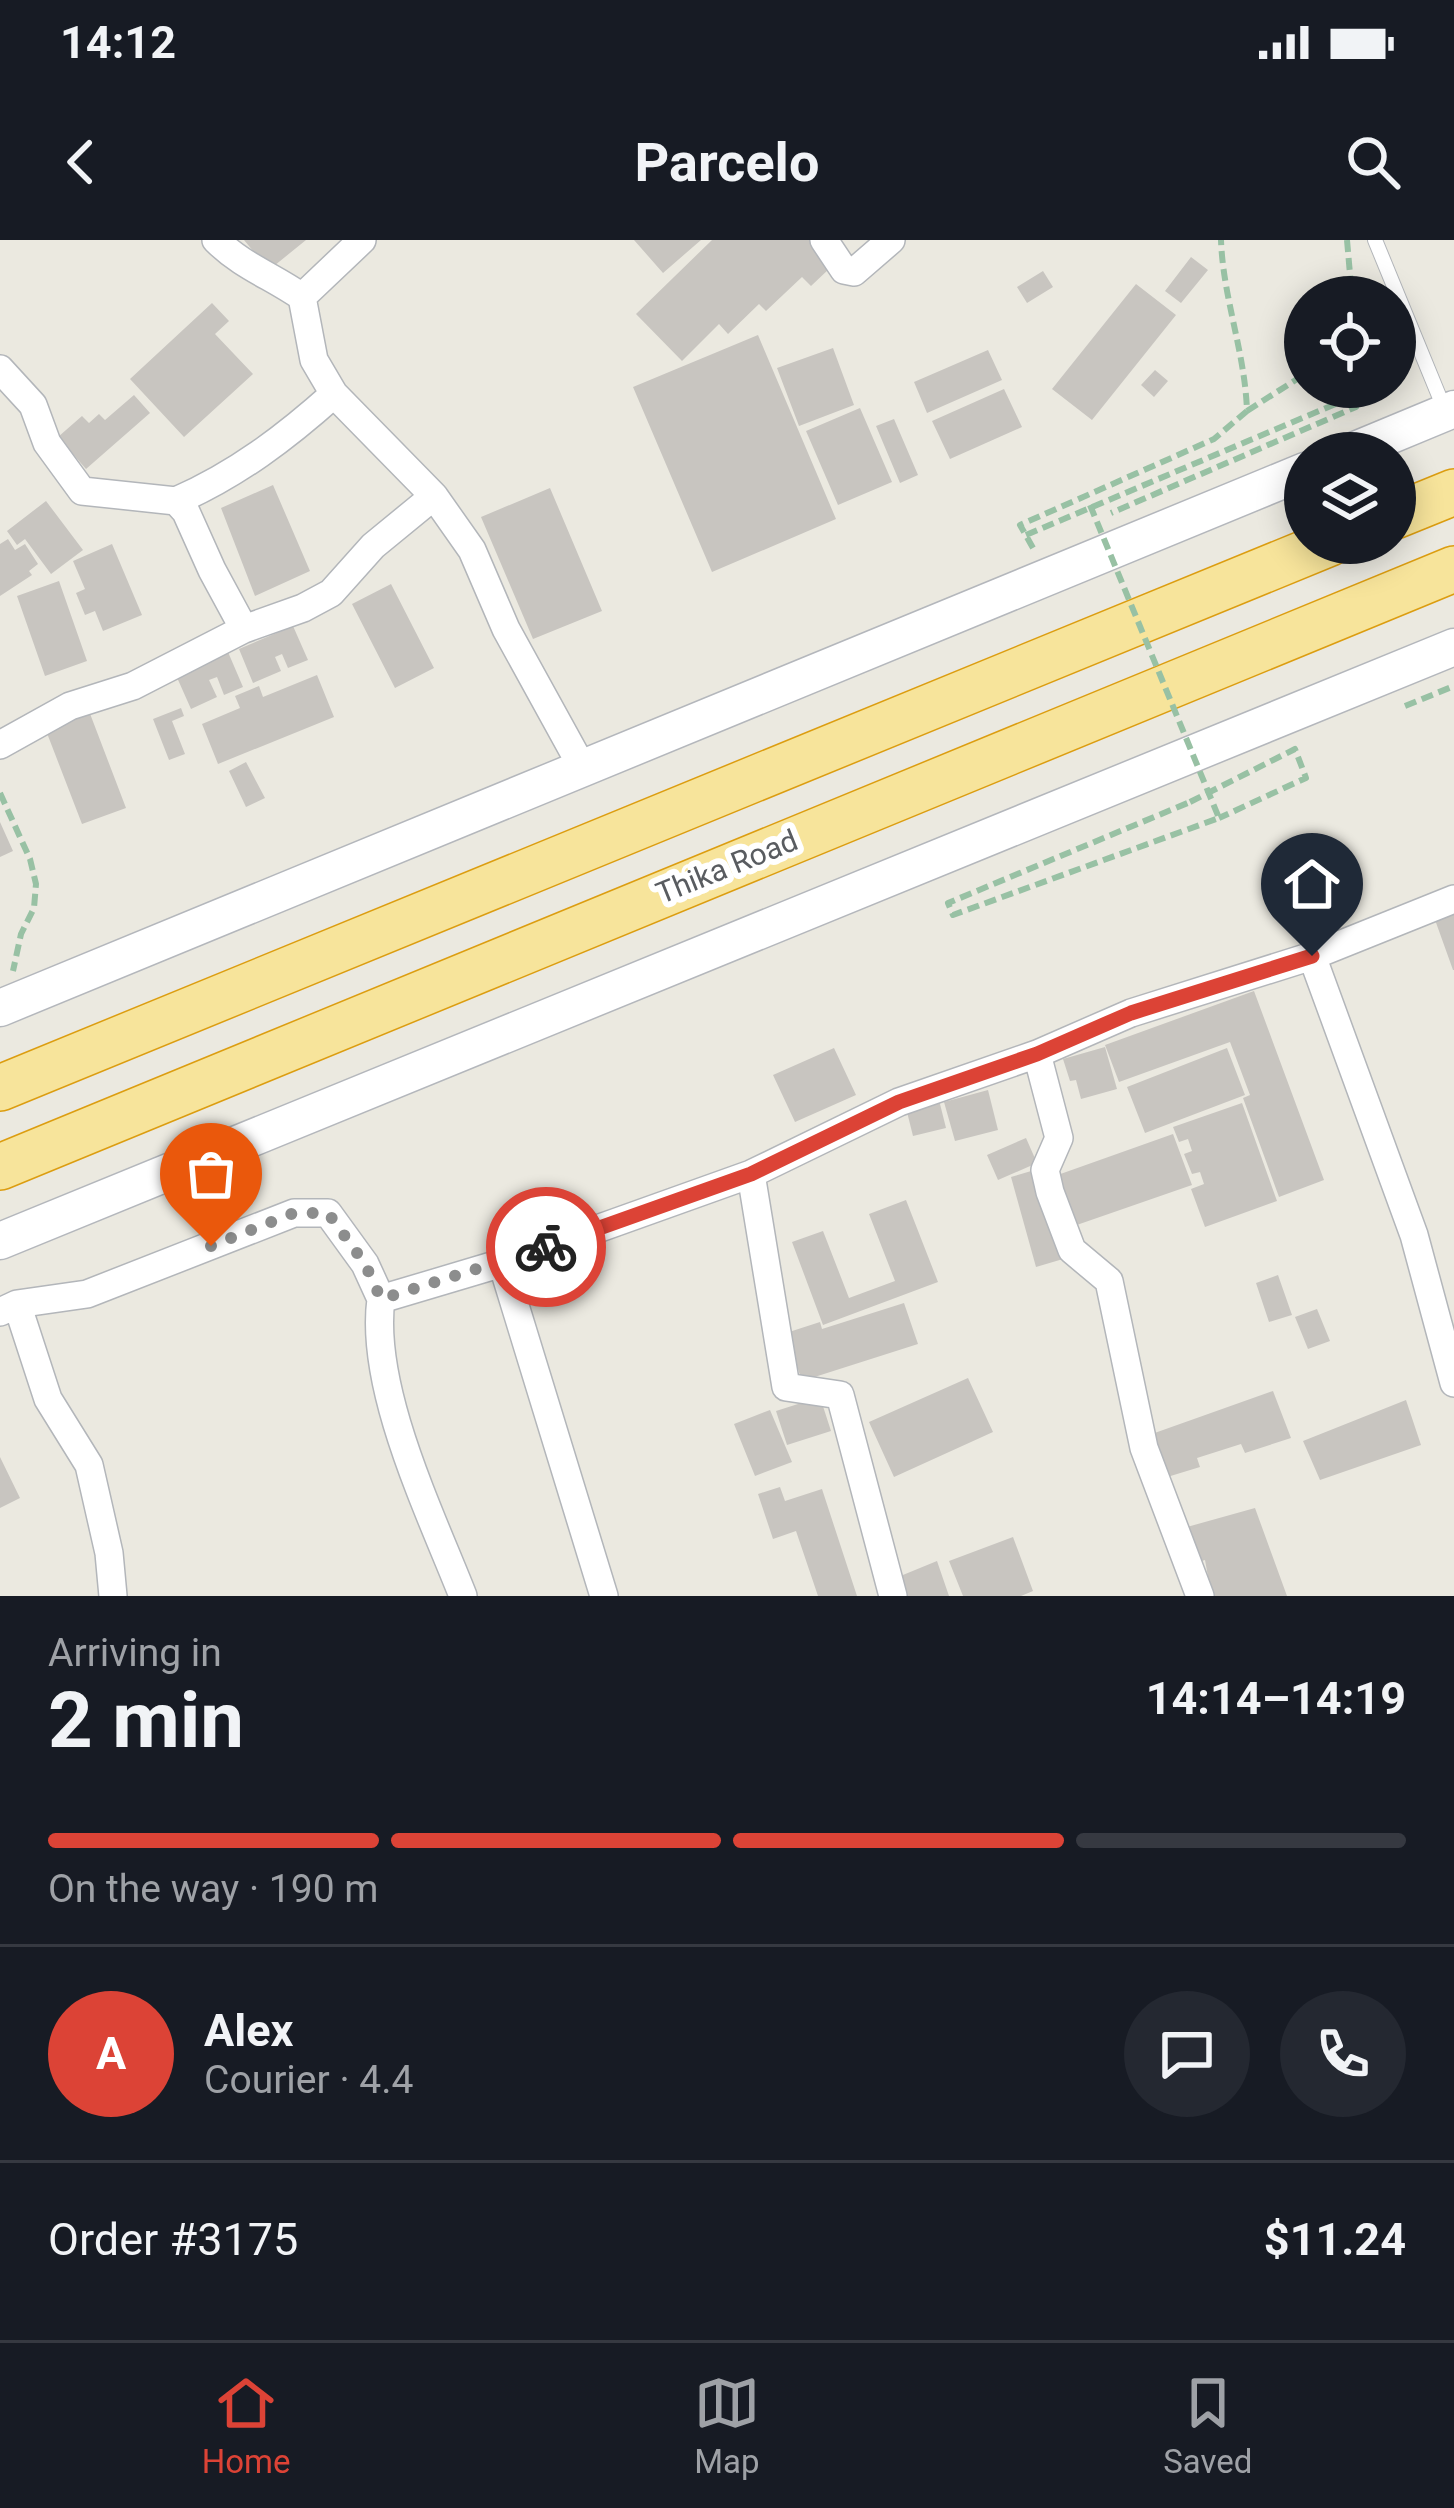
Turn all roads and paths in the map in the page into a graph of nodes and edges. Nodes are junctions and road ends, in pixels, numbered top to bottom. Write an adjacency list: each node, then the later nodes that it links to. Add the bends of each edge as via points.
1 (216, 240): 9 (street)
2 (362, 240): 9 (street)
3 (824, 240): 4 (street, via 854,272)
4 (891, 240)
5 (1221, 240): 13 (path)
6 (1347, 240): 8 (path)
7 (1375, 240): 14 (lane)
8 (1350, 276)
9 (302, 297): 12 (street, via 314,360)
10 (0, 369): 19 (street, via 33,405 47,443 82,491)
11 (1284, 387): 13 (path)
12 (334, 394): 18 (street); 19 (street, via 287,436)
13 (1247, 411): 23 (path, via 1214,439 1020,525)
14 (1450, 411): 15 (main road)
15 (1399, 432)
16 (1284, 480): 30 (main road)
17 (1454, 492): 21 (highway)
18 (434, 496): 27 (street, via 331,593); 30 (street, via 472,550)
19 (176, 501): 27 (street)
20 (1090, 506): 22 (path, via 1352,397 1356,407); 23 (path); 32 (path, bridge)
21 (1416, 507)
22 (1086, 524)
23 (1026, 536): 24 (path, via 1033,548)
24 (1051, 540)
25 (1284, 562): 37 (highway)
26 (1454, 568): 38 (highway, Thika Road)
27 (244, 629): 29 (street)
28 (1454, 647): 40 (main road)
29 (0, 745)
30 (582, 767): 35 (main road)
31 (0, 794): 35 (path, via 36,884)
32 (1219, 818): 32 (path, bridge, via 953,915 948,903 1295,749 1306,778)
33 (1454, 899): 34 (street)
34 (1312, 956): 36 (street, via 1131,1013); 44 (street, via 1414,1235)
35 (6, 1006)
36 (1037, 1054): 39 (street, via 899,1102); 49 (street, via 1059,1138 1045,1170 1051,1192 1072,1250 1109,1281 1144,1448)
37 (0, 1088)
38 (0, 1167)
39 (751, 1174): 41 (street); 48 (street, via 786,1387 840,1394)
40 (0, 1241)
41 (502, 1263): 42 (street); 47 (street)
42 (381, 1299): 43 (street, via 328,1213 312,1210 87,1294); 46 (street, via 377,1332 404,1444)
43 (8, 1308): 45 (street, via 89,1465)
44 (1454, 1383)
45 (113, 1596)
46 (463, 1596)
47 (604, 1596)
48 (893, 1596)
49 (1200, 1596)

